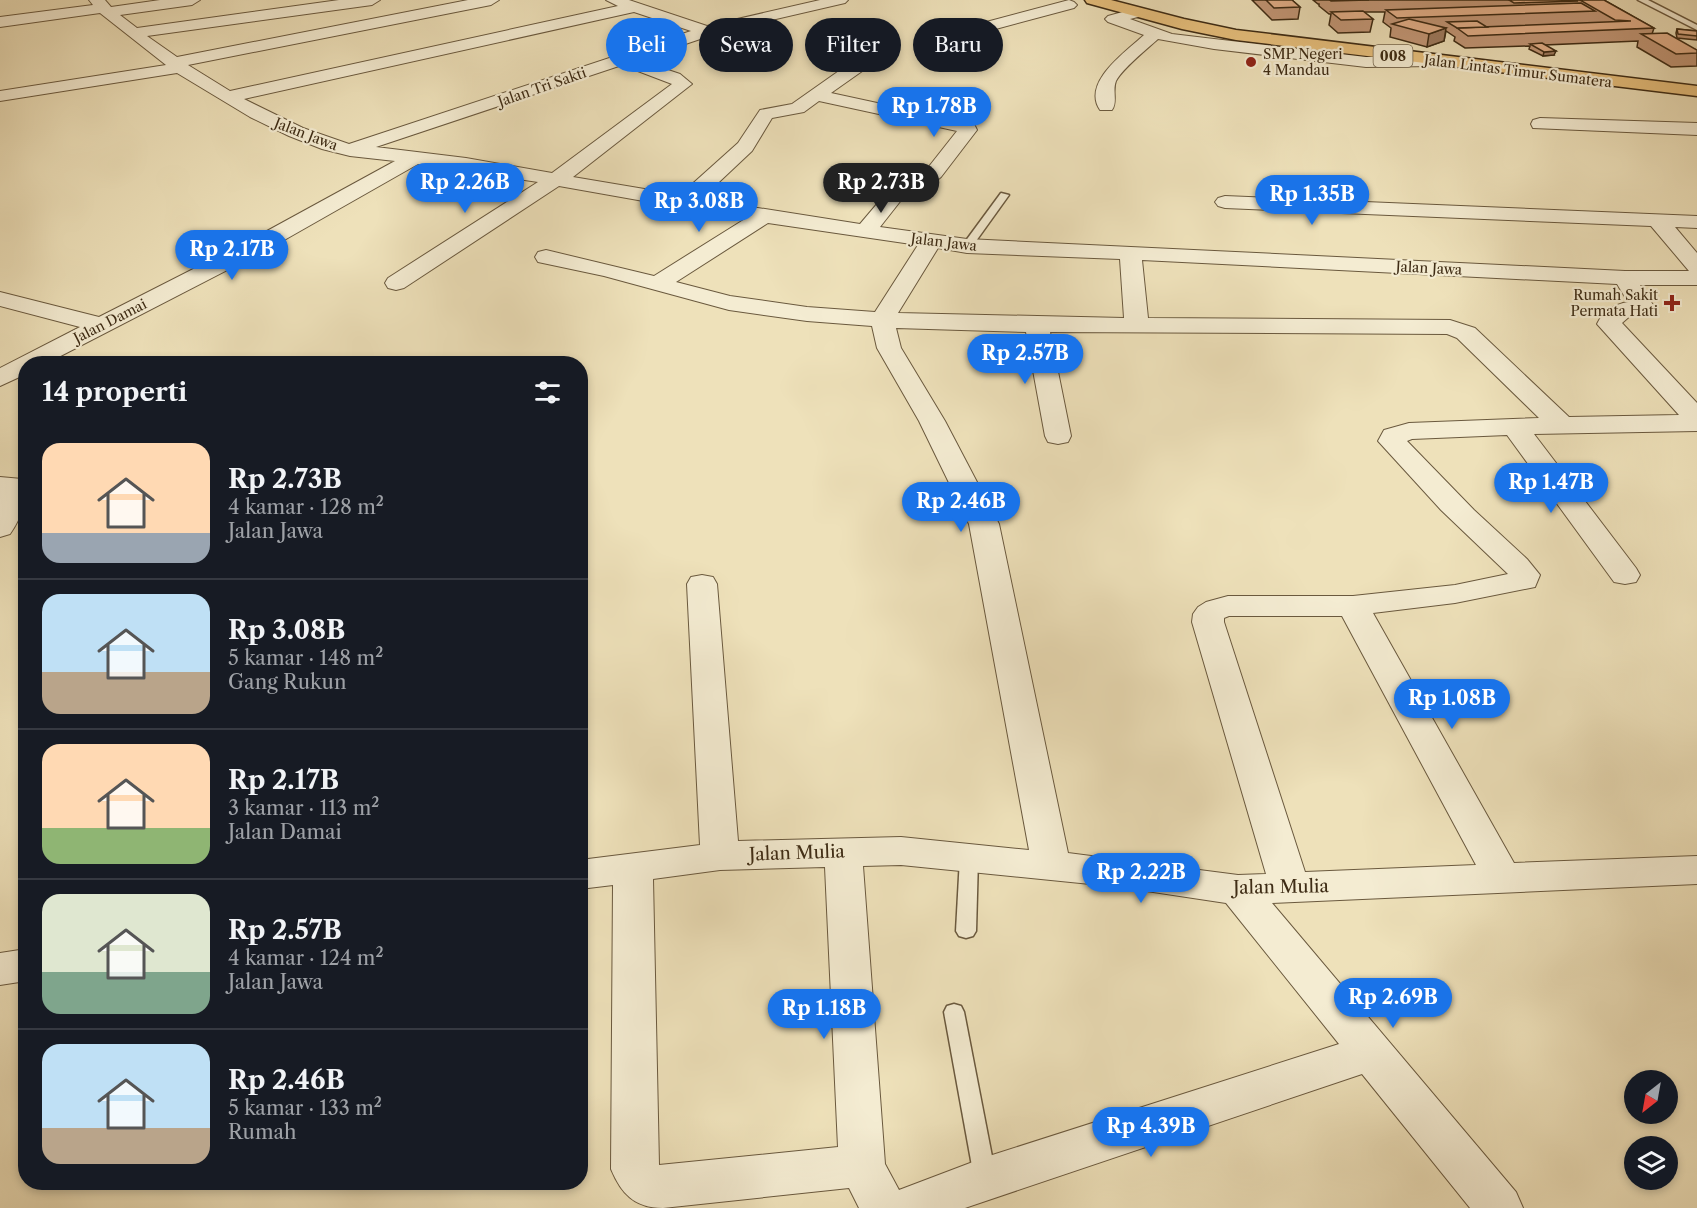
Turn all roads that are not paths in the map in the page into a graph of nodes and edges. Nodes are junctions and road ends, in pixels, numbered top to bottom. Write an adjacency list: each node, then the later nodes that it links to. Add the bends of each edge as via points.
1 (192, 0): 9 (street)
2 (372, 0): 18 (street)
3 (491, 0): 22 (street)
4 (613, 0): 10 (street)
5 (840, 0): 12 (street, Jalan Tri Sakti)
6 (1093, 0): 11 (highway, Jalan Lintas Timur Sumatera / 008)
7 (1642, 0): 16 (lane)
8 (1061, 3): 13 (street); 14 (street)
9 (103, 6): 15 (street); 18 (street, Jalan Jawa)
10 (635, 7): 17 (street); 28 (street)
11 (1137, 13): 13 (street); 20 (highway, Jalan Lintas Timur Sumatera / 008, via 1236,35)
12 (762, 18)
13 (1113, 19): 19 (street)
14 (1003, 21)
15 (0, 22)
16 (1697, 28)
17 (699, 29)
18 (134, 33): 22 (street, Jalan Jawa)
19 (1155, 33): 20 (street, via 1366,62); 29 (street, via 1109,77)
20 (1432, 61): 25 (highway, Jalan Lintas Timur Sumatera / 008)
21 (606, 64): 32 (street, Jalan Tri Sakti)
22 (176, 66): 27 (street); 28 (street, Jalan Jawa)
23 (657, 72): 34 (street, via 683,84)
24 (849, 72): 26 (street)
25 (1697, 91)
26 (816, 95): 37 (street, via 794,110 766,114 745,147); 41 (street, via 968,130 934,173 895,195)
27 (0, 96)
28 (228, 97): 32 (street, Jalan Jawa, via 313,139)
29 (1106, 106)
30 (1540, 124): 31 (street)
31 (1697, 129)
32 (350, 150): 33 (street, Jalan Jawa)
33 (413, 159): 34 (street, Jalan Jawa); 54 (street, Jalan Damai, via 264,242)
34 (557, 179): 37 (street, Jalan Jawa); 49 (street)
35 (1004, 195): 43 (lane)
36 (1225, 202): 39 (street)
37 (684, 203): 38 (street, Jalan Jawa)
38 (764, 216): 41 (street, Jalan Jawa); 50 (street)
39 (1658, 221): 40 (street); 46 (street)
40 (1697, 222)
41 (865, 231): 42 (street, Jalan Jawa)
42 (931, 242): 43 (street, Jalan Jawa); 52 (street)
43 (967, 246): 44 (street, Jalan Jawa)
44 (1130, 253): 47 (street, Jalan Jawa); 53 (street)
45 (546, 257): 50 (street)
46 (1697, 267)
47 (1625, 278): 48 (street, Jalan Jawa); 59 (street, via 1643,308 1623,310 1609,324)
48 (1697, 278)
49 (396, 283)
50 (656, 284): 52 (street, via 729,303)
51 (0, 299): 54 (street)
52 (882, 320): 55 (street); 71 (street, via 889,348 932,421 984,524)
53 (1137, 324): 55 (street); 60 (street, via 1450,327 1466,333)
54 (101, 325): 56 (street, Jalan Damai)
55 (1037, 325): 62 (street)
56 (42, 356)
57 (18, 369): 58 (street, Jalan Damai)
58 (0, 378)
59 (1697, 421): 60 (street)
60 (1562, 425): 61 (street)
61 (1514, 426): 65 (street); 67 (street, via 1410,431 1394,436 1392,441 1521,570 1524,580 1455,594)
62 (1058, 436)
63 (0, 485): 64 (street, via 12,485 15,489)
64 (0, 528)
65 (1625, 575)
66 (702, 584): 69 (street)
67 (1353, 606): 75 (street); 76 (street, via 1228,606 1209,614)
68 (843, 852): 69 (street, Jalan Mulia); 70 (street, Jalan Mulia, via 901,851); 83 (street)
69 (720, 856): 72 (street, Jalan Mulia)
70 (969, 858): 71 (street, Jalan Mulia); 78 (lane)
71 (1051, 866): 77 (street, Jalan Mulia)
72 (633, 867): 74 (street, Jalan Mulia); 83 (street, via 634,1169 639,1179 658,1187)
73 (1697, 870): 75 (street, Jalan Mulia)
74 (588, 874)
75 (1504, 880): 76 (street, Jalan Mulia)
76 (1290, 888): 77 (street, Jalan Mulia)
77 (1238, 890): 82 (street)
78 (966, 931)
79 (18, 966): 80 (street)
80 (0, 969)
81 (954, 1012): 84 (lane)
82 (1372, 1053): 84 (street); 87 (street)
83 (862, 1166): 85 (street)
84 (986, 1178): 86 (street)
85 (883, 1208)
86 (909, 1208)
87 (1500, 1208)

